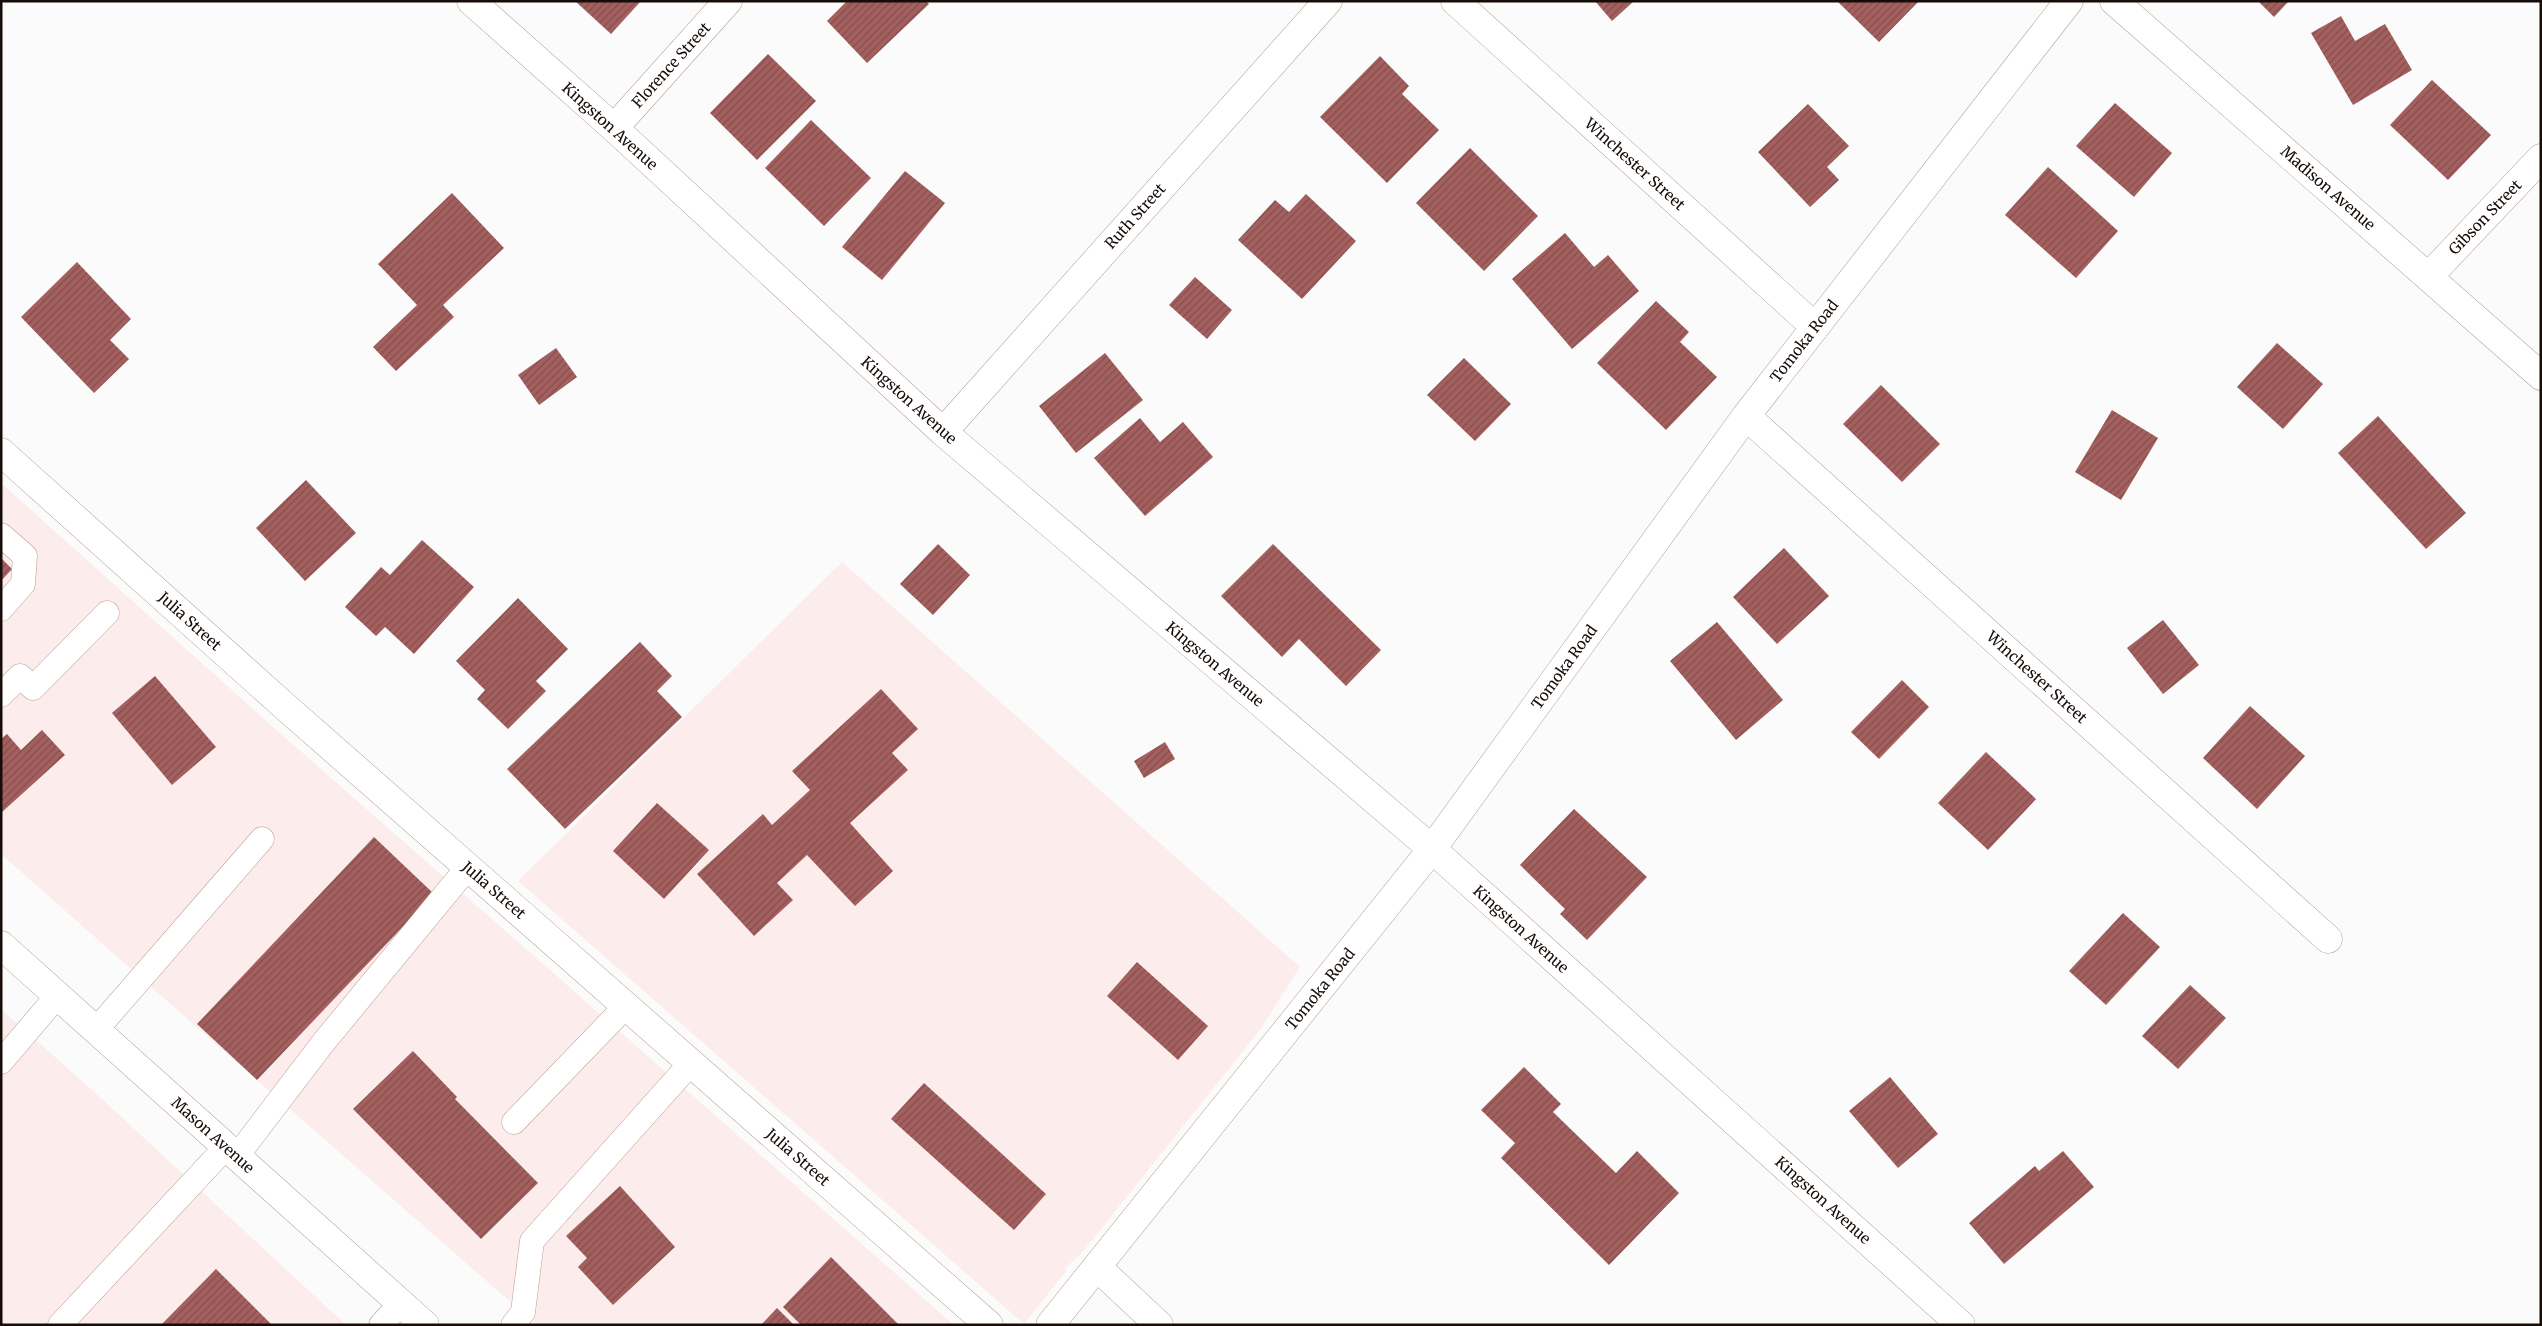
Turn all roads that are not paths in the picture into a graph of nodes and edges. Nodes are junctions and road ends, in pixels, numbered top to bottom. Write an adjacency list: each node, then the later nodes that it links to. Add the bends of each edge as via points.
1 (472, 1): 7 (street, Kingston Avenue)
2 (728, 1): 7 (street, Florence Street)
3 (1328, 1): 13 (street, Ruth Street)
4 (1455, 1): 10 (street, Winchester Street)
5 (2069, 1): 10 (street, Tomoka Road)
6 (2114, 1): 9 (street, Madison Avenue)
7 (614, 128): 13 (street, Kingston Avenue)
8 (2541, 158): 9 (street, Gibson Street)
9 (2429, 276): 11 (street, Madison Avenue)
10 (1815, 327): 12 (street, Tomoka Road)
11 (2541, 376)
12 (1746, 416): 20 (street, Tomoka Road); 22 (street, Winchester Street)
13 (943, 432): 20 (street, Kingston Avenue)
14 (1, 452): 21 (street, Julia Street)
15 (1, 535): 16 (lane, via 25,556 23,584)
16 (1, 609)
17 (107, 612): 18 (lane, via 33,688 20,676)
18 (1, 695)
19 (262, 839): 26 (lane)
20 (1432, 849): 31 (street, Tomoka Road); 40 (street, Kingston Avenue)
21 (468, 867): 25 (street, Julia Street); 30 (lane)
22 (2328, 939)
23 (1, 945): 24 (street, Mason Avenue)
24 (58, 995): 26 (street, Mason Avenue); 27 (lane)
25 (626, 1006): 28 (street, Julia Street); 29 (lane)
26 (96, 1030): 30 (street, Mason Avenue)
27 (1, 1062)
28 (691, 1063): 36 (lane, via 532,1242 523,1312); 37 (street, Julia Street)
29 (514, 1122)
30 (232, 1151): 32 (street, Mason Avenue); 33 (lane)
31 (1097, 1267): 38 (street, Tomoka Road); 39 (street)
32 (401, 1303): 34 (lane); 35 (street, Mason Avenue)
33 (60, 1325)
34 (381, 1325)
35 (425, 1325)
36 (513, 1325)
37 (989, 1325)
38 (1050, 1325)
39 (1159, 1325)
40 (1961, 1325)

